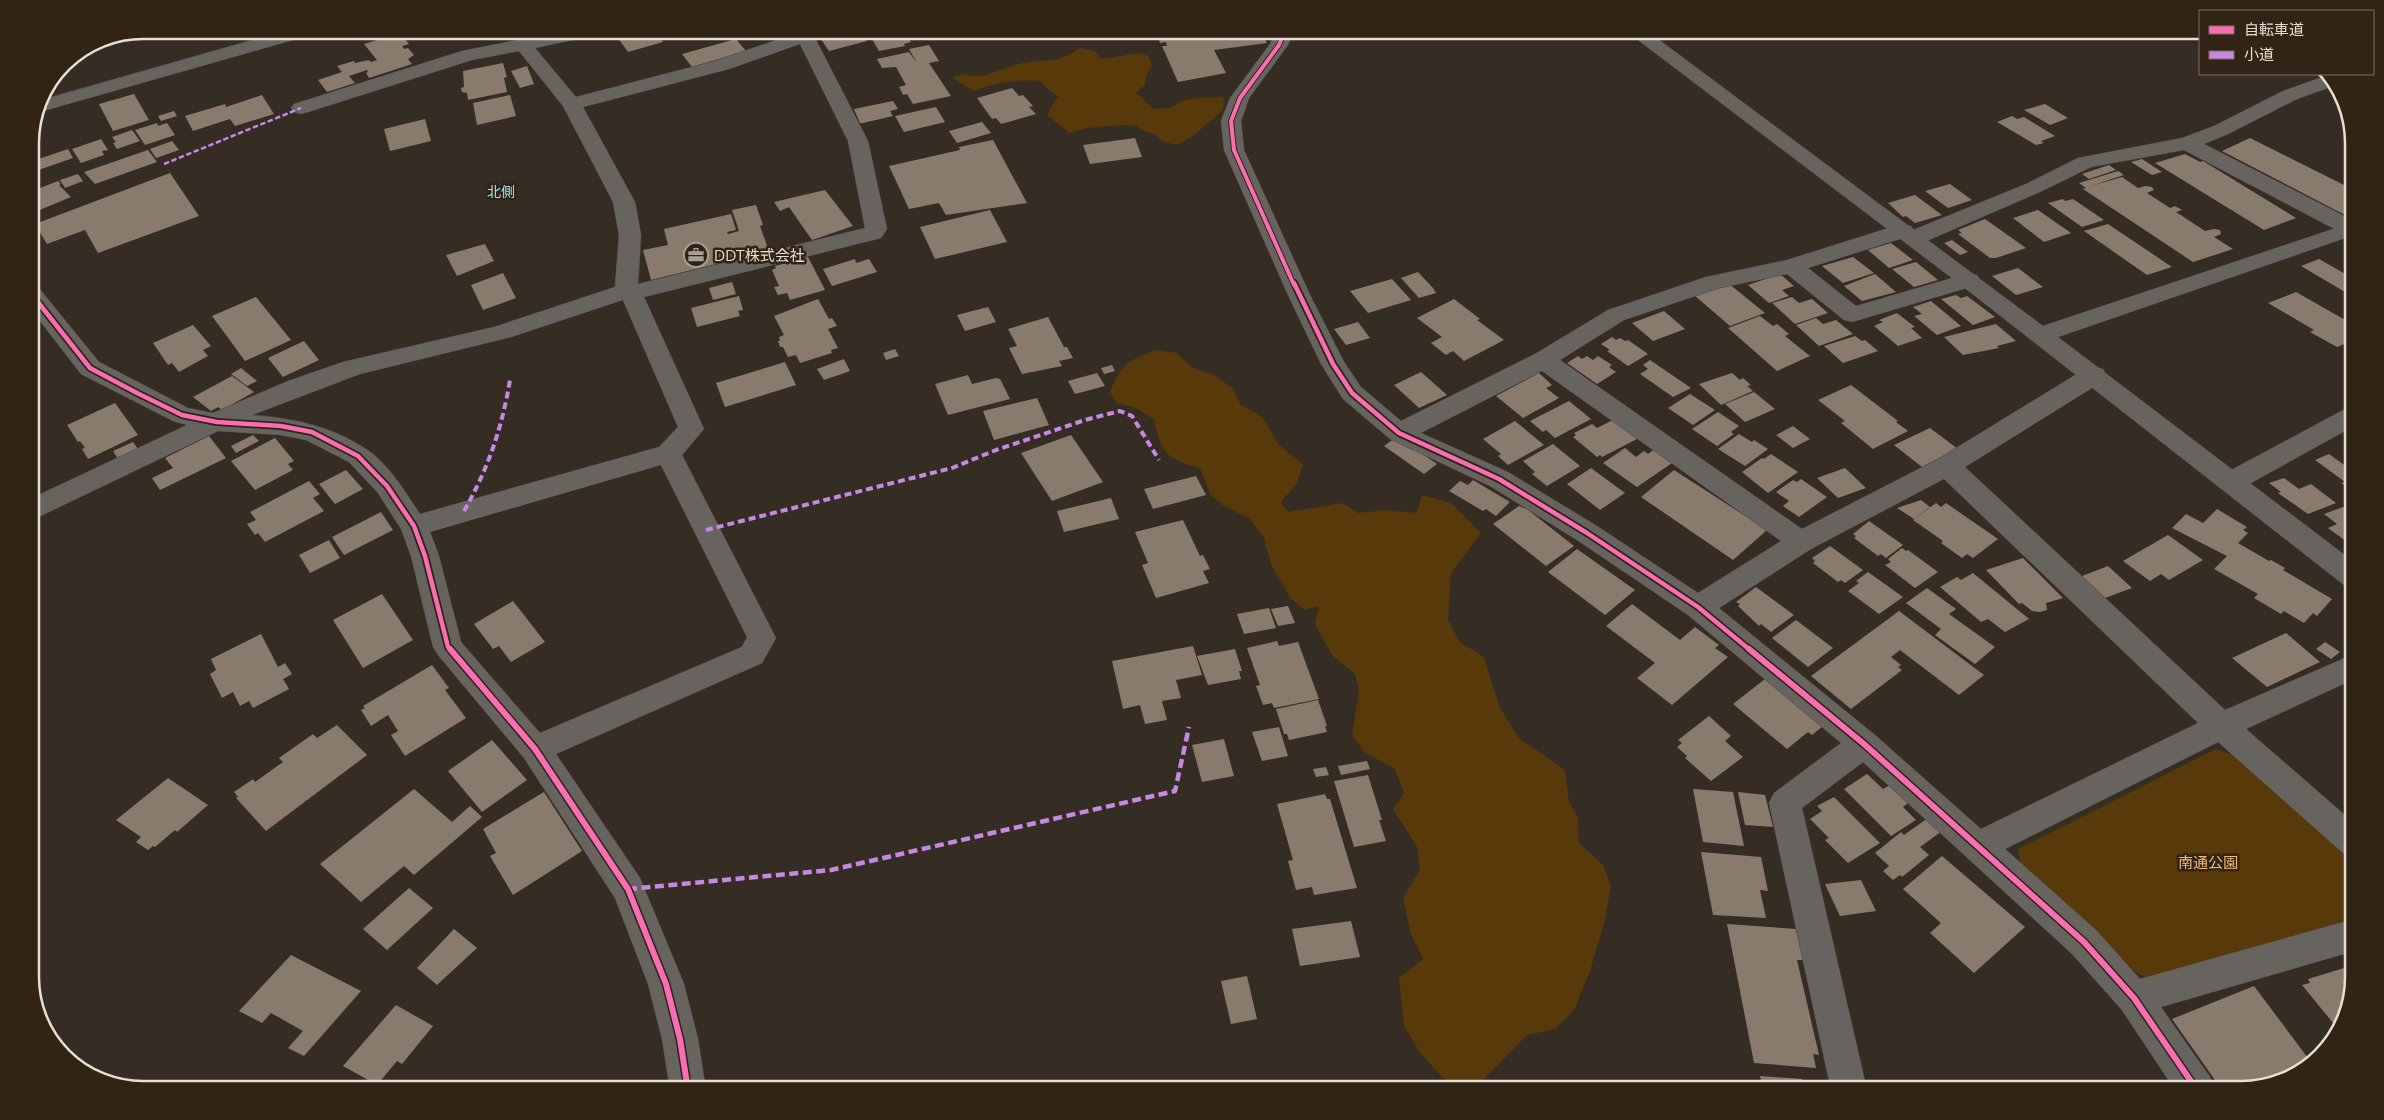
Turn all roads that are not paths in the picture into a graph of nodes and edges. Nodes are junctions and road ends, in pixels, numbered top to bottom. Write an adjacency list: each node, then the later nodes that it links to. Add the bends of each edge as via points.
1 (276, 39): 9 (street)
2 (551, 39): 7 (street)
3 (789, 39): 10 (street, via 722,64)
4 (811, 39): 18 (street, via 858,141 876,229 873,233)
5 (1281, 39): 25 (street, via 1240,98 1231,121 1234,150 1332,364 1352,393)
6 (1646, 39): 15 (street)
7 (523, 45): 10 (street); 11 (street, via 469,55)
8 (2325, 82): 12 (street)
9 (46, 104)
10 (572, 104): 18 (street, via 624,202 630,235)
11 (302, 108)
12 (2187, 143): 13 (street); 15 (street, via 2085,162 2033,188)
13 (2345, 225)
14 (2345, 232): 20 (street)
15 (1908, 235): 16 (street); 17 (street)
16 (1791, 266): 17 (street, via 1852,315); 21 (street, via 1714,282 1616,315)
17 (1968, 280): 20 (street)
18 (629, 292): 24 (street, via 531,325 363,364); 26 (street, via 691,429)
19 (39, 303): 24 (street, via 90,368 182,415)
20 (2040, 335): 22 (street)
21 (1543, 360): 25 (street); 31 (street)
22 (2094, 375): 27 (street); 28 (street)
23 (2345, 420): 28 (street)
24 (217, 422): 29 (street); 30 (street, via 281,426 312,432 358,456 387,486)
25 (1399, 433): 33 (street, via 1499,479)
26 (668, 454): 30 (street); 37 (street, via 762,638 752,655)
27 (1947, 466): 31 (street); 35 (street)
28 (2231, 482): 32 (street)
29 (39, 507)
30 (414, 526): 37 (street, via 448,647)
31 (1801, 542): 33 (street)
32 (2345, 570)
33 (1698, 607): 36 (street)
34 (2345, 670): 35 (street)
35 (2221, 726): 38 (street); 39 (street)
36 (1864, 744): 39 (street); 43 (street, via 1785,803)
37 (535, 749): 42 (street, via 628,889 666,984)
38 (2345, 835)
39 (1979, 846): 41 (street, via 2084,942)
40 (2345, 938): 41 (street)
41 (2134, 998): 44 (street)
42 (687, 1081)
43 (1846, 1081)
44 (2191, 1081)

